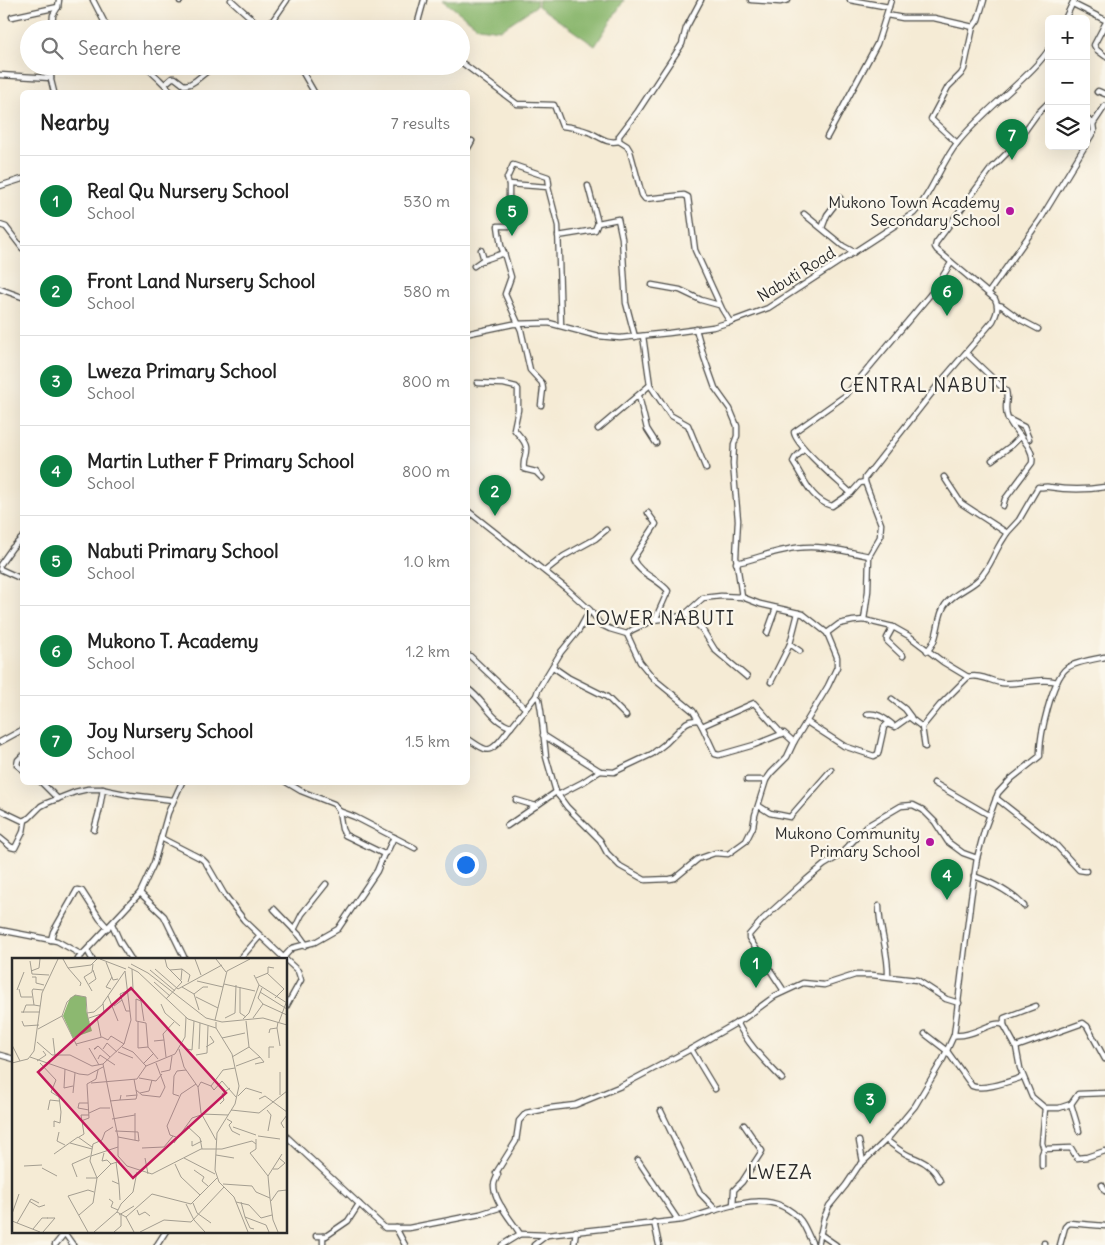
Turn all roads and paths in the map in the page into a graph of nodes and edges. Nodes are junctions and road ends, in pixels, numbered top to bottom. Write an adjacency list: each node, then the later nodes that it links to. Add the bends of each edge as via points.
1 (59, 0): 13 (street)
2 (93, 0): 19 (street)
3 (231, 0): 20 (street)
4 (287, 0): 21 (street)
5 (424, 0): 22 (street)
6 (701, 0): 46 (street, via 686,28 682,44 619,136)
7 (751, 0): 8 (street)
8 (788, 0)
9 (850, 0): 14 (street)
10 (891, 0): 14 (street)
11 (984, 0): 24 (street)
12 (1073, 2): 16 (street); 23 (street)
13 (58, 7): 17 (street); 18 (street)
14 (889, 7): 15 (street)
15 (887, 14): 24 (street, via 903,18 934,18); 43 (street, via 877,44)
16 (1067, 15)
17 (12, 17)
18 (53, 20)
19 (103, 20)
20 (254, 20)
21 (272, 20)
22 (418, 20)
23 (1105, 22): 26 (street, via 1094,45)
24 (973, 27): 47 (street, via 964,69 948,86 931,119)
25 (1045, 54): 47 (street, Nabuti Road)
26 (1105, 56)
27 (470, 69): 46 (street, via 517,104 554,105 562,126 589,132 606,141)
28 (154, 75): 33 (street)
29 (202, 75): 33 (street, via 190,84 184,85 172,78)
30 (304, 75): 36 (street)
31 (0, 76): 32 (street)
32 (51, 78): 34 (street)
33 (165, 84): 35 (street)
34 (54, 90)
35 (170, 90)
36 (313, 90)
37 (1097, 92): 38 (street)
38 (1105, 94)
39 (1046, 105): 66 (street, via 1014,146 989,171 936,243 937,250)
40 (1105, 106): 42 (street)
41 (1090, 121): 42 (street)
42 (1093, 124): 44 (street)
43 (827, 137)
44 (1090, 138)
45 (472, 141): 48 (street)
46 (619, 141): 72 (street, via 630,151 645,199 688,196 692,242)
47 (957, 143): 63 (street, Nabuti Road, via 927,197 914,213)
48 (470, 144)
49 (1083, 150): 70 (street, via 1040,220)
50 (20, 180): 52 (street)
51 (509, 184): 54 (street); 54 (street, via 507,178 513,165 548,177); 64 (street, via 511,226 498,226)
52 (0, 186)
53 (588, 186): 57 (street)
54 (548, 187): 60 (street)
55 (840, 198): 59 (street)
56 (804, 214): 59 (street)
57 (598, 223): 60 (street, via 595,230); 81 (street, via 618,218 624,255 626,303)
58 (0, 225): 61 (street, via 6,227)
59 (822, 228): 63 (street)
60 (558, 236): 76 (street)
61 (20, 245)
62 (481, 250): 65 (street)
63 (854, 252): 74 (street, Nabuti Road, via 768,308)
64 (504, 253): 65 (street); 75 (street, via 511,277 505,294)
65 (484, 260): 67 (street)
66 (951, 263): 70 (street); 92 (street, via 934,290 846,395 794,432)
67 (474, 266)
68 (652, 285): 72 (street, via 680,290)
69 (0, 289): 71 (street)
70 (989, 292): 73 (street)
71 (20, 296)
72 (720, 305): 74 (street)
73 (998, 305): 78 (street); 82 (street, via 993,321)
74 (730, 322): 77 (street, Nabuti Road)
75 (518, 323): 76 (street, Nabuti Road); 79 (street, Nabuti Road); 86 (street, via 530,370 544,388)
76 (561, 325): 81 (street, Nabuti Road, via 598,336)
77 (696, 329): 80 (street, Nabuti Road); 107 (street, via 716,388 737,426 733,464 738,520)
78 (1038, 329)
79 (470, 333)
80 (643, 336): 81 (street, Nabuti Road); 84 (street)
81 (635, 337)
82 (966, 353): 87 (street, via 1006,391); 97 (street, via 938,384)
83 (477, 384): 96 (street, via 504,384 518,389 514,428 527,449 524,469 536,472)
84 (650, 385): 85 (street); 94 (street, via 670,415 688,425)
85 (638, 396): 88 (street); 91 (street, via 647,429)
86 (541, 405)
87 (1008, 419): 89 (street); 90 (street, via 1024,427)
88 (598, 428)
89 (1020, 437): 93 (street); 100 (street, via 1033,456 1032,463)
90 (1029, 439)
91 (656, 443)
92 (804, 449): 99 (street); 99 (street, via 794,462 808,489 832,506)
93 (992, 460)
94 (706, 469)
95 (944, 477): 104 (street, via 962,503)
96 (542, 478)
97 (865, 482): 99 (street); 106 (street, via 881,524 880,537)
98 (1105, 487): 104 (street, via 1038,487 1020,520)
99 (851, 493)
100 (1003, 506)
101 (470, 512): 110 (street)
102 (648, 512): 117 (street, via 656,524 634,559 640,570 668,591)
103 (606, 530): 110 (street)
104 (1007, 533): 125 (street, via 988,568 974,584 944,606 938,629)
105 (20, 540): 108 (street)
106 (869, 556): 107 (street, via 837,549 800,548); 118 (street)
107 (736, 563): 112 (street)
108 (0, 565)
109 (0, 569): 111 (street)
110 (545, 571): 114 (street)
111 (20, 578)
112 (742, 597): 113 (street); 116 (street, via 703,598)
113 (776, 608): 115 (street); 120 (street)
114 (590, 610): 122 (street, via 600,624); 129 (street)
115 (798, 613): 121 (street); 123 (street)
116 (686, 614): 117 (street); 130 (street, via 702,629 715,650)
117 (655, 620): 122 (street)
118 (864, 620): 119 (street); 121 (street, via 839,624)
119 (893, 627): 125 (street); 127 (street, via 887,641)
120 (767, 633)
121 (827, 633): 142 (street, via 837,657 837,667)
122 (627, 634): 141 (street, via 642,665 668,692 690,708)
123 (790, 644): 124 (street); 132 (street)
124 (800, 651)
125 (927, 651): 131 (street)
126 (470, 656): 137 (street)
127 (903, 656)
128 (1105, 657): 133 (street, via 1068,667)
129 (553, 667): 135 (street); 139 (street, via 607,697)
130 (747, 677)
131 (968, 677): 133 (street, via 975,675 1002,683); 146 (street)
132 (771, 682)
133 (1057, 682): 164 (street, via 1047,710 1040,756 1011,779)
134 (470, 691): 144 (street, via 498,721)
135 (536, 696): 137 (street); 148 (street, via 542,711)
136 (892, 699): 140 (street)
137 (525, 708): 144 (street)
138 (868, 714): 145 (street, via 886,719)
139 (626, 716)
140 (911, 717): 145 (street); 146 (street)
141 (698, 720): 143 (street); 155 (street, via 686,723 652,754 618,771)
142 (807, 722): 145 (street, via 844,746 872,756 878,754 884,727 888,724); 152 (street)
143 (702, 726): 149 (street, via 754,703); 149 (street, via 713,751 719,755)
144 (511, 727): 150 (street, via 490,750)
145 (895, 727)
146 (922, 727): 153 (street)
147 (20, 731): 151 (street)
148 (543, 734): 155 (street); 163 (street)
149 (782, 734): 152 (street)
150 (470, 740)
151 (0, 742)
152 (794, 742): 157 (street, via 788,757)
153 (925, 747)
154 (831, 770): 169 (street, via 790,817 770,813)
155 (600, 771): 163 (street)
156 (747, 780): 157 (street)
157 (766, 780): 169 (street)
158 (934, 783): 172 (street)
159 (44, 785): 165 (street)
160 (180, 785): 166 (street)
161 (292, 785): 171 (street, via 314,797 329,800)
162 (103, 789): 165 (street, via 75,792); 166 (street); 175 (street)
163 (557, 794): 168 (street); 169 (street, via 600,840 617,864 651,881 674,878 698,859 711,854 728,854 746,841)
164 (996, 798): 172 (street); 182 (street, via 1057,846 1079,870)
165 (58, 799): 173 (street, via 41,806)
166 (173, 800): 178 (street)
167 (516, 800): 168 (street)
168 (536, 806): 174 (street)
169 (759, 806)
170 (0, 810): 173 (street, via 20,821)
171 (339, 811): 176 (street); 180 (street, via 345,835)
172 (989, 815): 181 (street)
173 (25, 820): 177 (street, via 24,832 15,848)
174 (507, 826)
175 (94, 830)
176 (394, 837): 179 (street); 180 (street)
177 (0, 838)
178 (161, 838): 185 (street); 192 (street, via 202,859 234,908)
179 (415, 848)
180 (384, 854): 194 (street, via 377,871 338,929)
181 (977, 858): 183 (street); 205 (street, via 948,842 931,816 916,806 901,806 870,824 750,935)
182 (1086, 871)
183 (974, 876): 187 (street, via 1004,889); 207 (street)
184 (326, 884): 191 (street, via 302,914)
185 (140, 893): 189 (street); 199 (street, via 164,916)
186 (879, 906): 204 (street)
187 (1024, 906)
188 (274, 909): 191 (street)
189 (110, 926): 193 (street, via 100,919 82,891 77,890); 195 (street); 198 (street)
190 (0, 930): 193 (street)
191 (294, 930): 194 (street, via 304,941)
192 (260, 936): 200 (street); 201 (street)
193 (51, 940): 196 (street)
194 (304, 946): 202 (street, via 292,948)
195 (87, 950): 196 (street); 197 (street)
196 (80, 957)
197 (91, 958)
198 (130, 958)
199 (185, 958)
200 (241, 958)
201 (283, 958)
202 (285, 958)
203 (288, 962): 206 (street, via 298,971 301,980)
204 (888, 976): 205 (street, via 855,975 824,985 802,983); 207 (street, via 919,981)
205 (784, 991): 209 (street)
206 (288, 1003)
207 (959, 1004): 212 (street)
208 (1036, 1006): 210 (street, via 1004,1018)
209 (737, 1022): 214 (street); 218 (street, via 752,1047)
210 (1004, 1025): 212 (street, via 997,1023 966,1036); 213 (street)
211 (925, 1034): 215 (street)
212 (954, 1035): 215 (street)
213 (1016, 1047): 216 (street, via 1083,1023); 217 (street)
214 (690, 1049): 219 (street); 239 (street, via 601,1095 575,1105 526,1113 519,1121 516,1141 496,1173 495,1192)
215 (947, 1051): 217 (street, via 976,1088); 227 (street, via 920,1100)
216 (1105, 1059)
217 (1023, 1077): 222 (street, via 1032,1097)
218 (782, 1079)
219 (715, 1089)
220 (1105, 1094): 221 (street, via 1078,1094)
221 (1071, 1104): 222 (street); 225 (street)
222 (1045, 1108): 229 (street)
223 (661, 1111): 240 (street, via 700,1193)
224 (744, 1125): 238 (street, via 762,1153 734,1190)
225 (1079, 1131)
226 (288, 1138): 237 (street)
227 (886, 1140): 232 (street); 234 (street, via 932,1167)
228 (859, 1142): 232 (street)
229 (1044, 1149): 230 (street, via 1071,1148 1077,1158); 233 (street)
230 (1105, 1151)
231 (638, 1160): 241 (street)
232 (863, 1162): 249 (street, via 829,1206)
233 (1042, 1166)
234 (940, 1181)
235 (1102, 1185): 236 (street)
236 (1105, 1191)
237 (359, 1204): 244 (street, via 384,1228); 252 (street, via 348,1221)
238 (733, 1205): 240 (street); 262 (street, via 764,1202 782,1206 802,1224)
239 (502, 1208): 244 (street); 248 (street)
240 (716, 1210): 241 (street)
241 (678, 1220): 242 (street)
242 (654, 1222): 246 (street); 261 (street)
243 (1105, 1226): 265 (street, via 1069,1224)
244 (396, 1228): 257 (street)
245 (165, 1232): 255 (street)
246 (576, 1232): 250 (street); 260 (street)
247 (63, 1233): 253 (street); 254 (street)
248 (520, 1234): 250 (street); 258 (street)
249 (820, 1234): 263 (street); 264 (street)
250 (546, 1235): 259 (street)
251 (316, 1236): 252 (street)
252 (323, 1236): 256 (street)
253 (55, 1245)
254 (73, 1245)
255 (157, 1245)
256 (323, 1245)
257 (405, 1245)
258 (502, 1245)
259 (534, 1245)
260 (574, 1245)
261 (658, 1245)
262 (813, 1245)
263 (818, 1245)
264 (836, 1245)
265 (1060, 1245)

